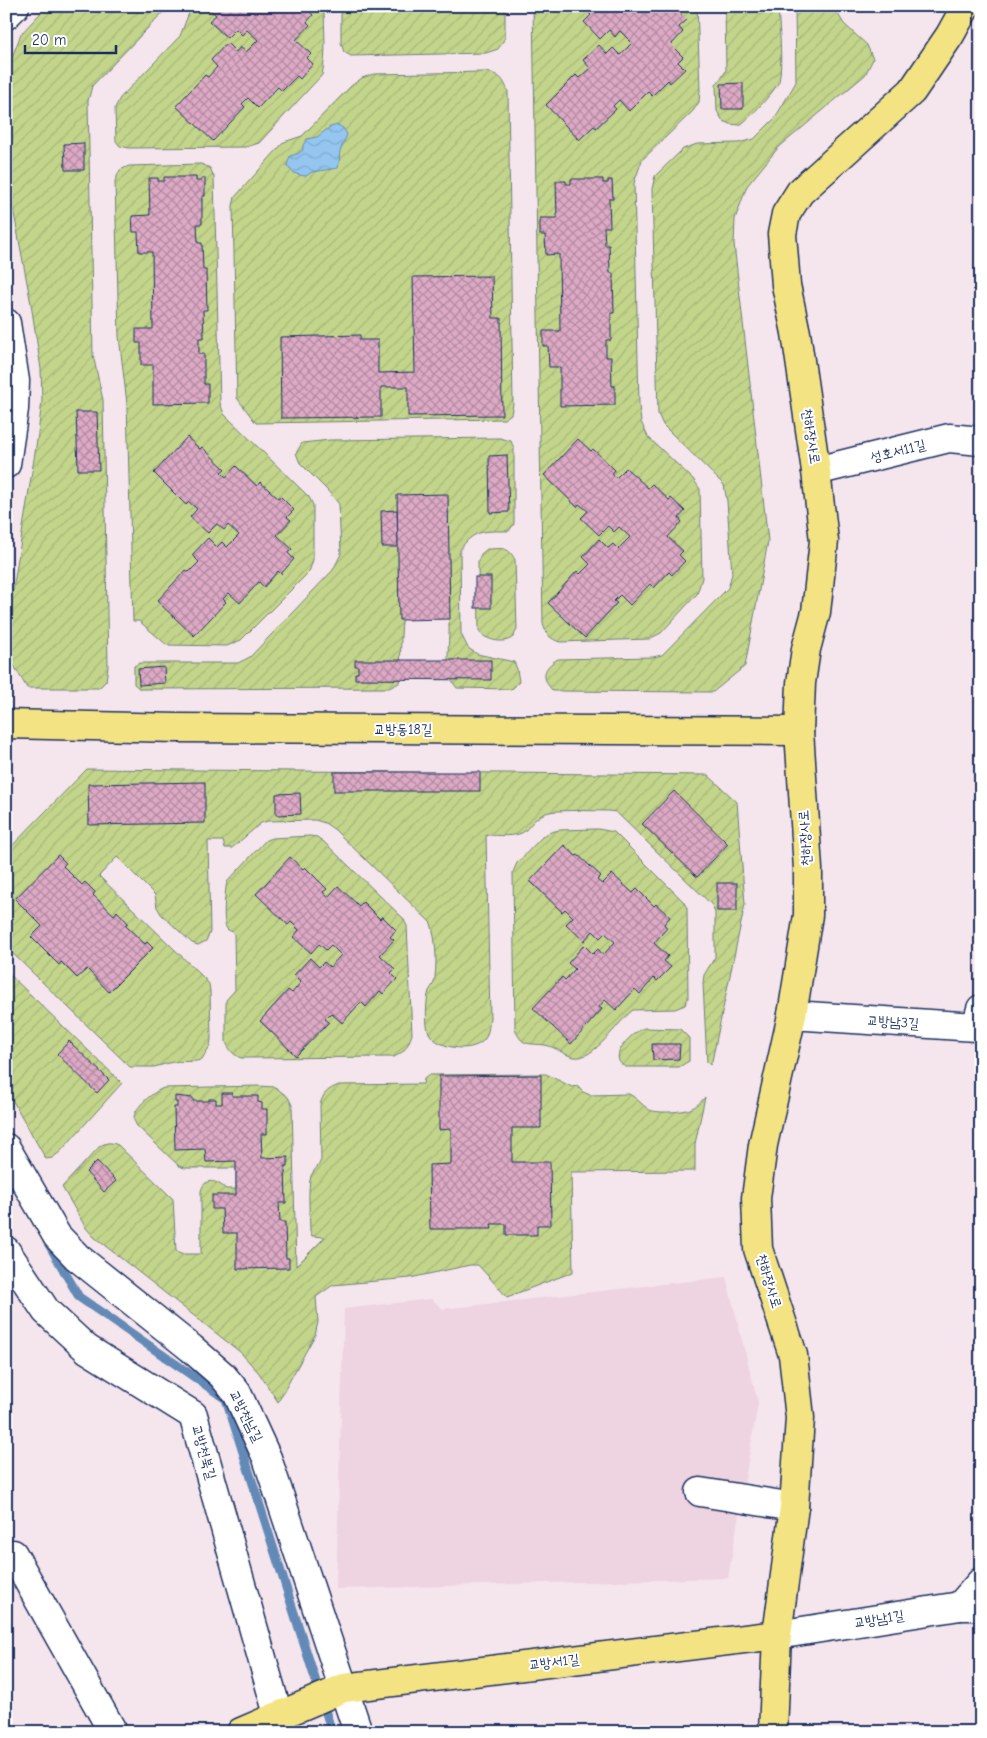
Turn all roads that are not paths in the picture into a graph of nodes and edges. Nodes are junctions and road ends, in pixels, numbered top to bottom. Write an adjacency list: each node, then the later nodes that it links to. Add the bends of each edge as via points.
1 (15, 6): 3 (street)
2 (966, 6): 7 (main road, 천하장사로, via 912,91 800,192 786,214 782,234 786,285)
3 (6, 15)
4 (6, 323): 6 (street, via 15,380)
5 (981, 441): 7 (street, 성호서11길, via 949,438)
6 (6, 464)
7 (816, 471): 9 (main road, 천하장사로, via 824,540 816,612 801,683)
8 (6, 724): 9 (main road, 교방동18길)
9 (799, 731): 11 (main road, 천하장사로, via 808,915)
10 (981, 1009): 11 (street, 교방남3길, via 976,1027)
11 (792, 1015): 15 (main road, 천하장사로, via 763,1145 756,1198 758,1249 793,1354 797,1379 800,1418)
12 (6, 1148): 20 (street, 교방천남길, via 57,1236 77,1258 222,1375 237,1393 267,1458)
13 (6, 1251): 21 (street, 교방천북길, via 46,1311 87,1349 193,1414)
14 (700, 1492): 15 (street)
15 (794, 1507): 19 (main road, 천하장사로)
16 (10, 1556): 22 (street)
17 (981, 1582): 18 (street)
18 (970, 1606): 19 (street, 교방남1길)
19 (777, 1635): 20 (main road, 교방서1길); 25 (main road, 천하장사로)
20 (338, 1691): 21 (main road, 교방서1길); 24 (street, 교방천남길)
21 (283, 1720): 23 (main road)
22 (114, 1732)
23 (241, 1732)
24 (358, 1732)
25 (773, 1732)

